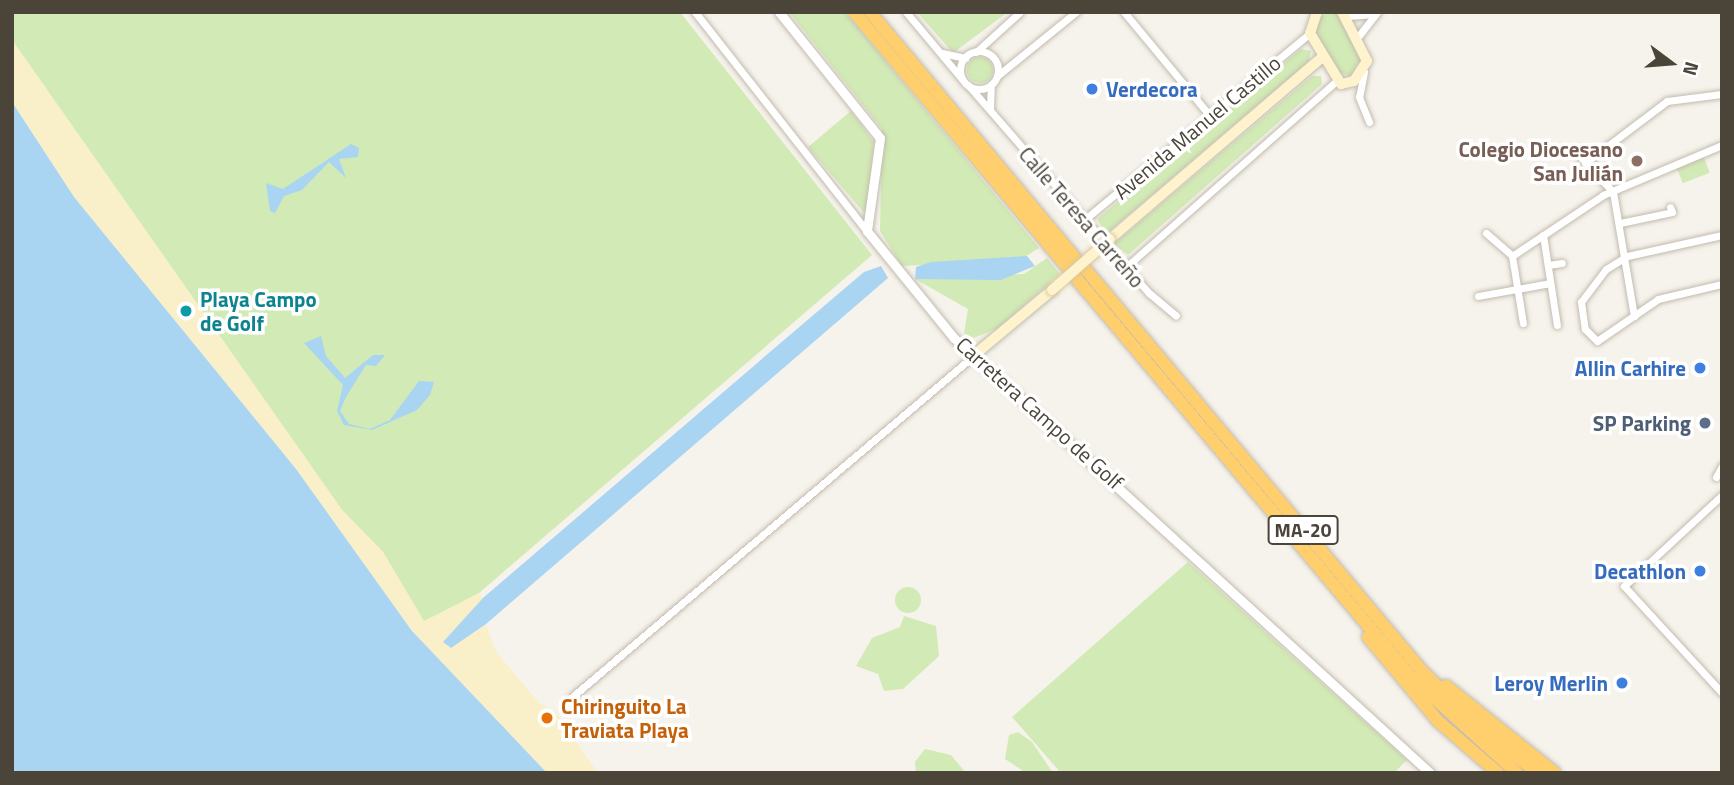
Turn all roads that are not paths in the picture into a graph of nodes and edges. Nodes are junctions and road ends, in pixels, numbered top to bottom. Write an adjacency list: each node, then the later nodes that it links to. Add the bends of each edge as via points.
1 (695, 12): 35 (street, Carretera Campo de Golf)
2 (779, 12): 35 (street, via 880,138)
3 (854, 12): 4 (highway, via 1072,263)
4 (870, 12)
5 (906, 12): 14 (street, Calle Teresa Carreño)
6 (1020, 12): 15 (street)
7 (1076, 12): 19 (street)
8 (1124, 12): 26 (street)
9 (1317, 12): 12 (main road)
10 (1376, 13): 11 (street); 13 (street)
11 (1345, 14): 13 (main road)
12 (1311, 33): 17 (main road); 26 (street, Avenida Manuel Castillo)
13 (1357, 38): 18 (main road)
14 (938, 51): 16 (street); 20 (street, Calle Teresa Carreño)
15 (976, 52): 16 (street); 19 (street, via 993,58)
16 (965, 58): 20 (street)
17 (1321, 58): 21 (main road); 52 (main road, Avenida Manuel Castillo, bridge)
18 (1364, 72): 21 (main road); 24 (street)
19 (997, 76): 22 (street)
20 (965, 82): 22 (street); 25 (street, Calle Teresa Carreño)
21 (1339, 83): 24 (street); 43 (street)
22 (990, 85): 25 (street)
23 (1722, 94): 30 (street, via 1667,100)
24 (1359, 97): 27 (street)
25 (992, 113): 33 (street, Calle Teresa Carreño)
26 (1211, 117): 33 (street, Avenida Manuel Castillo)
27 (1369, 122)
28 (1722, 145): 31 (street)
29 (1576, 152): 30 (street)
30 (1585, 163): 31 (street)
31 (1614, 192): 34 (street); 37 (street)
32 (1670, 208): 34 (street, via 1672,212)
33 (1084, 220): 43 (street, Calle Teresa Carreño)
34 (1620, 223): 40 (street)
35 (867, 231): 52 (street, Carretera Campo de Golf)
36 (1486, 233): 39 (street)
37 (1543, 234): 39 (street); 42 (street)
38 (1722, 235): 40 (street)
39 (1512, 256): 46 (street)
40 (1627, 256): 49 (street); 49 (street, via 1606,269 1581,302 1585,329 1597,341)
41 (1562, 263): 42 (street)
42 (1548, 265): 44 (street)
43 (1126, 267): 48 (street, Calle Teresa Carreño)
44 (1550, 283): 46 (street); 51 (street)
45 (1722, 284): 49 (street, via 1658,299)
46 (1517, 289): 47 (street); 50 (street)
47 (1478, 296)
48 (1176, 316)
49 (1634, 316)
50 (1523, 323)
51 (1557, 325)
52 (972, 357): 59 (street); 61 (street, Carretera Campo de Golf, via 1136,499)
53 (1722, 466): 54 (street)
54 (1716, 477)
55 (1722, 495): 58 (street, via 1709,500 1624,586)
56 (1336, 590): 57 (highway, MA-20, via 1081,274); 62 (highway, via 1412,695); 63 (highway, MA-20, via 1432,700)
57 (1364, 603): 60 (highway); 64 (highway, MA-20, via 1464,714)
58 (1722, 693)
59 (572, 697)
60 (1517, 746): 65 (highway); 66 (highway)
61 (1423, 770)
62 (1498, 773)
63 (1517, 773)
64 (1538, 773)
65 (1555, 773)
66 (1567, 773)

